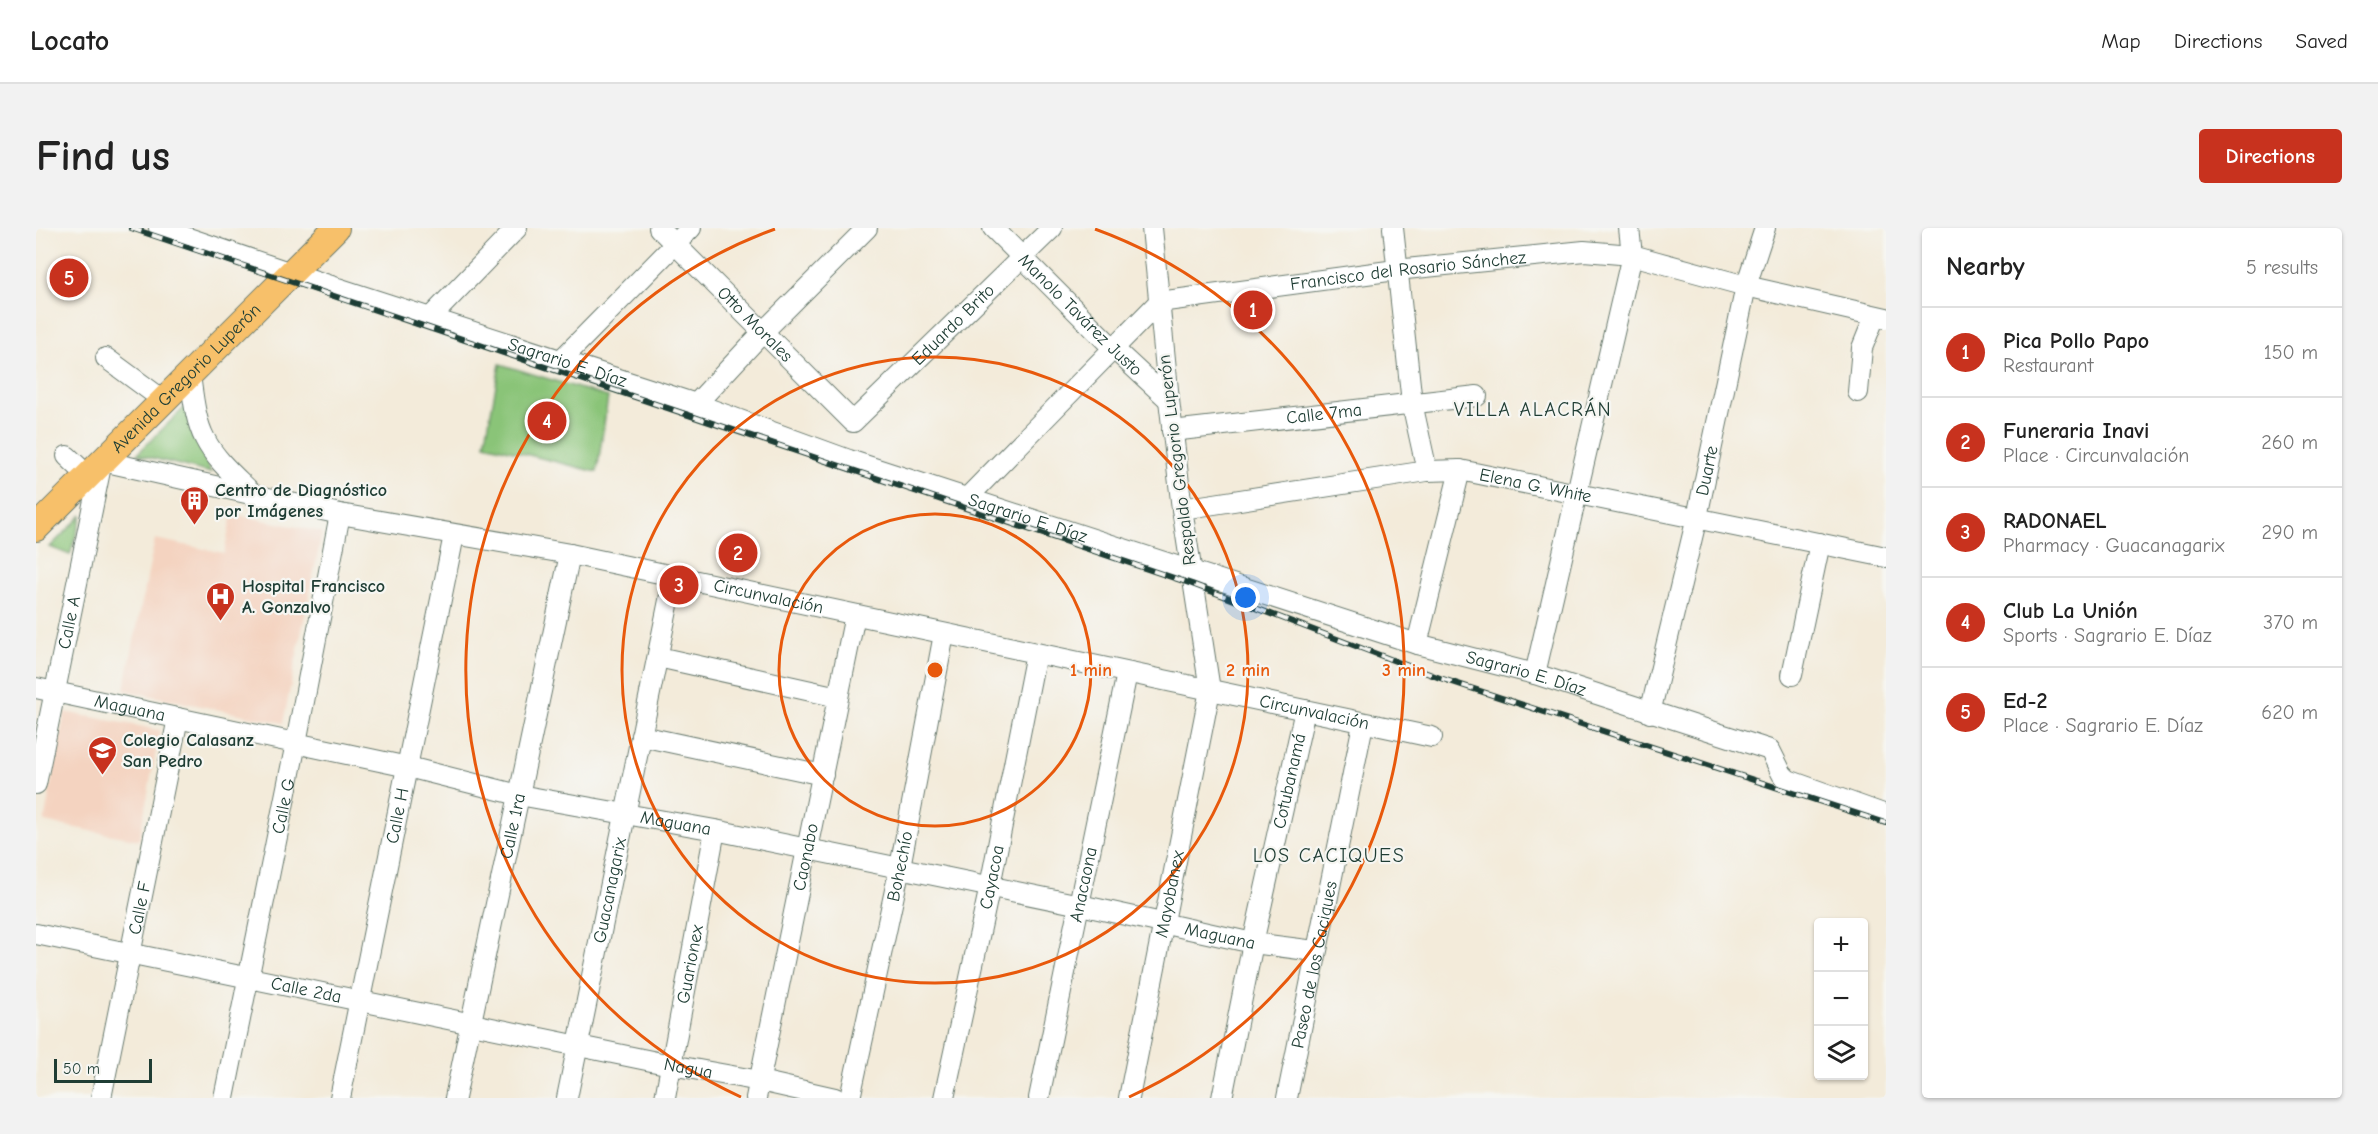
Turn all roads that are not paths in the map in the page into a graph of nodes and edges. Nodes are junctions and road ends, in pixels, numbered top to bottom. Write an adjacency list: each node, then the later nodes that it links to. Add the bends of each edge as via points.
1 (159, 228): 13 (street, Sagrario E. Díaz)
2 (336, 228): 18 (main road, Avenida Gregorio Luperón)
3 (517, 228): 22 (street)
4 (659, 228): 14 (street, Otto Morales)
5 (691, 228): 14 (street)
6 (867, 228): 23 (street)
7 (993, 228): 16 (street, Manolo Tavárez Justo)
8 (1052, 228): 16 (street, Eduardo Brito)
9 (1152, 228): 20 (street, Respaldo Gregorio Luperón)
10 (1393, 228): 17 (street)
11 (1629, 228): 15 (street)
12 (1765, 228): 19 (street, Duarte)
13 (203, 235): 18 (street, Sagrario E. Díaz)
14 (674, 244): 23 (street, Otto Morales); 26 (street)
15 (1632, 255): 17 (street, Francisco del Rosario Sánchez, via 1584,251); 19 (street, Francisco del Rosario Sánchez); 40 (street)
16 (1021, 256): 24 (street, Manolo Tavárez Justo); 34 (street, Eduardo Brito)
17 (1396, 270): 20 (street, Francisco del Rosario Sánchez); 32 (street)
18 (291, 273): 22 (street, Sagrario E. Díaz); 27 (main road, Avenida Gregorio Luperón)
19 (1746, 286): 21 (street, Francisco del Rosario Sánchez); 45 (street, Duarte)
20 (1159, 302): 24 (street); 31 (street, Respaldo Gregorio Luperón)
21 (1881, 317): 28 (street, via 1862,348)
22 (430, 318): 26 (street, Sagrario E. Díaz)
23 (763, 332): 33 (street); 34 (street, Otto Morales)
24 (1114, 349): 31 (street, Manolo Tavárez Justo); 42 (street)
25 (106, 358): 30 (street)
26 (561, 360): 33 (street, Sagrario E. Díaz)
27 (190, 375): 30 (main road, Avenida Gregorio Luperón); 41 (street, via 205,439)
28 (1858, 392)
29 (1477, 396): 32 (street, Calle 7ma)
30 (163, 400): 37 (main road, Avenida Gregorio Luperón)
31 (1169, 400): 35 (street, Respaldo Gregorio Luperón)
32 (1412, 403): 35 (street, Calle 7ma); 39 (street)
33 (696, 404): 42 (street, Sagrario E. Díaz, via 849,460)
34 (853, 422)
35 (1172, 431): 43 (street, Respaldo Gregorio Luperón)
36 (67, 456): 37 (street)
37 (95, 469): 41 (street, Circunvalación); 46 (main road, Avenida Gregorio Luperón); 61 (street, Calle A, via 90,532)
38 (1460, 470): 39 (street, Elena G. White); 40 (street, Elena G. White); 55 (street)
39 (1427, 471): 43 (street, Elena G. White)
40 (1577, 494): 45 (street, Elena G. White); 59 (street)
41 (254, 495): 44 (street, Circunvalación)
42 (968, 496): 51 (street, Sagrario E. Díaz)
43 (1182, 509): 51 (street, Respaldo Gregorio Luperón)
44 (340, 514): 47 (street, Circunvalación); 70 (street, Calle G)
45 (1696, 517): 48 (street, Elena G. White); 65 (street, Duarte)
46 (38, 524)
47 (454, 535): 49 (street, Circunvalación); 71 (street, Calle H)
48 (1820, 543): 50 (street, Elena G. White); 60 (street)
49 (570, 554): 52 (street, Circunvalación); 74 (street, Calle 1ra)
50 (1886, 557)
51 (1190, 568): 55 (street, Sagrario E. Díaz); 62 (street, Respaldo Gregorio Luperón)
52 (674, 576): 53 (street, Circunvalación); 57 (street, Guacanagarix)
53 (855, 615): 54 (street, Circunvalación); 63 (street, Caonabo)
54 (944, 634): 56 (street, Circunvalación); 79 (street, Bohechío)
55 (1417, 644): 59 (street, Sagrario E. Díaz)
56 (1036, 653): 58 (street, Circunvalación); 80 (street, Cayacoa)
57 (658, 657): 63 (street); 68 (street, Guacanagarix)
58 (1127, 672): 62 (street, Circunvalación); 81 (street, Anacaona)
59 (1535, 674): 65 (street, Sagrario E. Díaz)
60 (1792, 675)
61 (46, 690): 66 (street, Maguana); 73 (street, Calle A)
62 (1210, 690): 64 (street, Circunvalación); 82 (street, Mayobanex)
63 (838, 697): 72 (street, Caonabo)
64 (1305, 710): 67 (street, Circunvalación); 84 (street, Cotubanamá)
65 (1650, 712): 76 (street, Sagrario E. Díaz, via 1770,750 1788,780)
66 (178, 718): 70 (street, Maguana); 86 (street, Calle F)
67 (1363, 724): 69 (street, Circunvalación); 85 (street, Paseo de los Caciques)
68 (641, 736): 72 (street); 75 (street, Guacanagarix)
69 (1432, 737)
70 (296, 743): 71 (street, Maguana); 87 (street, Calle G)
71 (408, 767): 74 (street, Maguana); 88 (street, Calle H)
72 (823, 775): 78 (street, Caonabo)
73 (36, 784)
74 (519, 795): 75 (street, Maguana); 89 (street, Calle 1ra)
75 (625, 814): 77 (street, Maguana); 90 (street, Guacanagarix)
76 (1886, 815)
77 (715, 830): 78 (street, Maguana); 91 (street, Guarionex)
78 (807, 849): 79 (street, Maguana); 92 (street, Caonabo)
79 (900, 867): 80 (street, Maguana); 100 (street, Bohechío)
80 (990, 886): 81 (street, Maguana); 101 (street, Cayacoa)
81 (1080, 905): 82 (street, Maguana); 102 (street, Anacaona)
82 (1164, 924): 84 (street, Maguana); 103 (street, Mayobanex)
83 (36, 934): 86 (street, Calle 2da)
84 (1253, 943): 85 (street, Maguana); 104 (street, Cotubanamá)
85 (1315, 951): 105 (street, Paseo de los Caciques)
86 (129, 954): 87 (street, Calle 2da); 93 (street, Calle F)
87 (248, 978): 88 (street, Calle 2da); 94 (street, Calle G)
88 (360, 1000): 89 (street, Calle 2da); 95 (street, Calle H)
89 (471, 1024): 90 (street, Calle 2da); 96 (street, Calle 1ra)
90 (577, 1045): 91 (street, Nagua); 97 (street, Guacanagarix)
91 (671, 1065): 92 (street, Nagua); 98 (street, Guarionex)
92 (758, 1089): 99 (street, Nagua)
93 (101, 1098)
94 (224, 1098)
95 (340, 1098)
96 (455, 1098)
97 (567, 1098)
98 (664, 1098)
99 (835, 1098)
100 (850, 1098)
101 (944, 1098)
102 (1040, 1098)
103 (1129, 1098)
104 (1222, 1098)
105 (1287, 1098)

